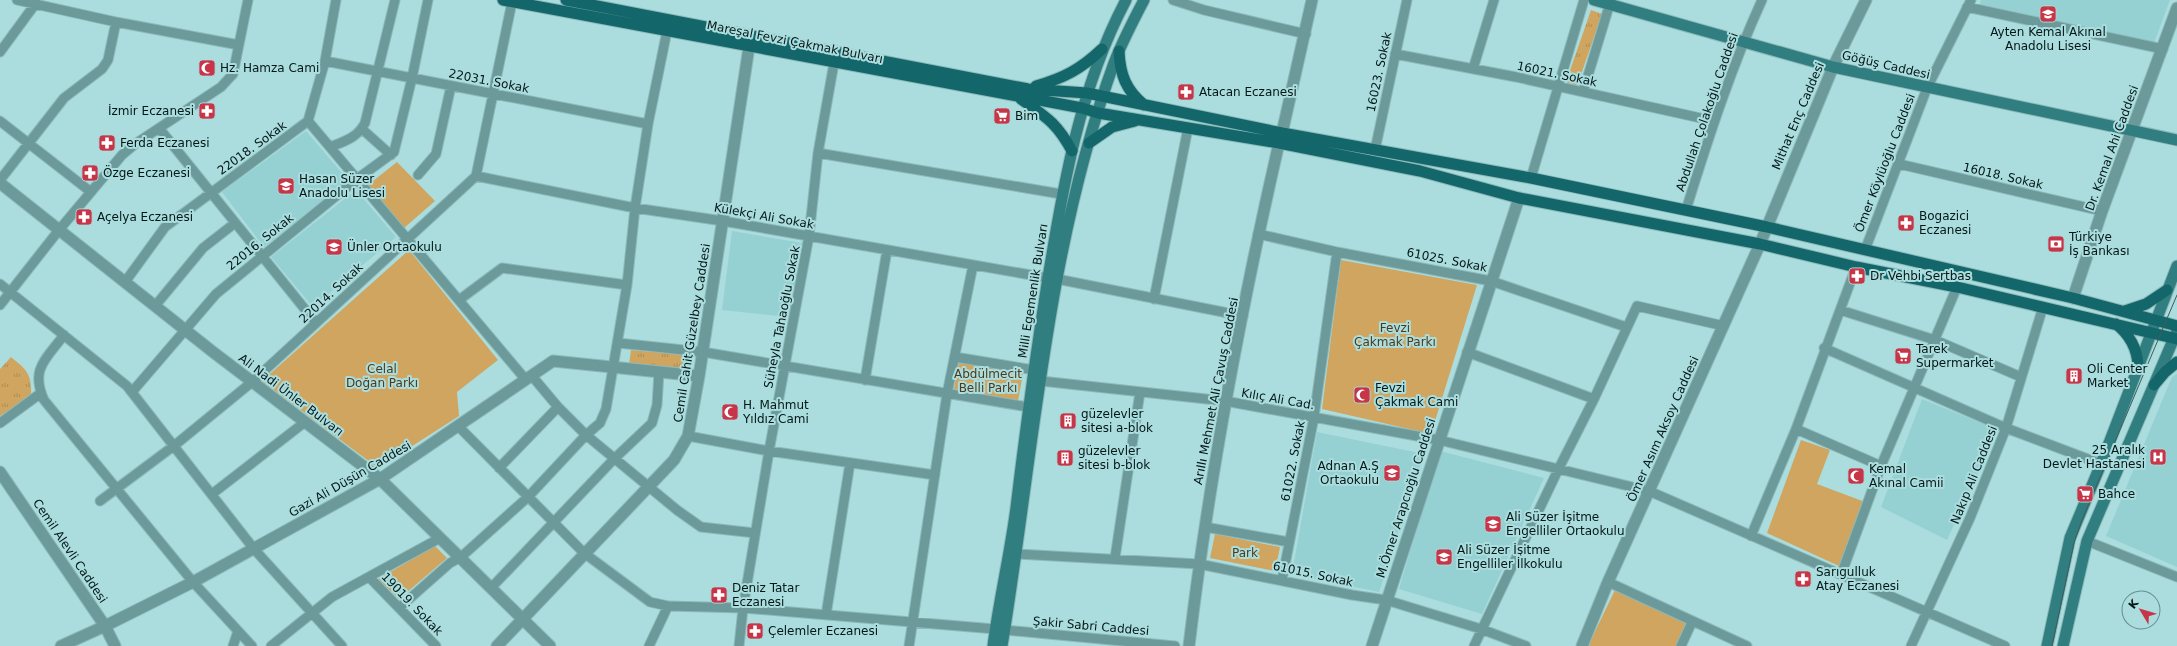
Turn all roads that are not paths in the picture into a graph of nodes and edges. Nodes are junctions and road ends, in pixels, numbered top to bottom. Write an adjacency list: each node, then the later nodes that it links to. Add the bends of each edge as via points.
1 (17, 0): 19 (street)
2 (248, 0): 26 (street)
3 (336, 0): 33 (street)
4 (395, 0): 37 (street)
5 (428, 0): 38 (street)
6 (566, 0): 41 (main road)
7 (1126, 0): 28 (main road, Milli Egemenlik Bulvarı)
8 (1144, 0): 30 (main road, Milli Egemenlik Bulvarı)
9 (1173, 0): 24 (street, via 1204,10)
10 (1312, 0): 24 (street, Arıllı Mehmet Ali Çavuş Caddesi)
11 (1407, 0): 32 (street, 16023. Sokak)
12 (1494, 0): 36 (street)
13 (1584, 0): 40 (street)
14 (1594, 0): 18 (main road, Göğüş Caddesi)
15 (1762, 0): 25 (street, Abdullah Çolakoğlu Caddesi)
16 (1866, 0): 35 (street, Mithat Enç Caddesi)
17 (507, 1): 23 (main road, Mareşal Fevzi Çakmak Bulvarı); 44 (street)
18 (1610, 2): 25 (main road, Göğüş Caddesi); 43 (street)
19 (36, 3): 22 (street); 31 (street)
20 (1969, 4): 29 (street); 42 (street, Ömer Köylüoğlu Caddesi)
21 (2177, 8): 29 (street, Dr. Kemal Ahi Caddesi)
22 (116, 22): 26 (street); 63 (street, via 108,60 102,69 64,98)
23 (667, 31): 27 (main road, Mareşal Fevzi Çakmak Bulvarı); 55 (street)
24 (1306, 34): 60 (street, Arıllı Mehmet Ali Çavuş Caddesi)
25 (1744, 40): 35 (main road, Göğüş Caddesi); 54 (street, Abdullah Çolakoğlu Caddesi)
26 (239, 45): 56 (street, via 233,74 221,87)
27 (749, 47): 34 (main road, Mareşal Fevzi Çakmak Bulvarı); 83 (street, Cemil Cahit Güzelbey Caddesi)
28 (1102, 49): 41 (main road, via 1060,79); 45 (main road, Milli Egemenlik Bulvarı)
29 (2163, 49): 59 (street, Dr. Kemal Ahi Caddesi)
30 (1119, 51): 47 (main road, Milli Egemenlik Bulvarı); 48 (main road, via 1120,65 1130,94)
31 (0, 52)
32 (1395, 54): 36 (street, 16021. Sokak); 65 (street, 16023. Sokak)
33 (325, 61): 37 (street, 22031. Sokak); 53 (street)
34 (834, 63): 46 (main road, Mareşal Fevzi Çakmak Bulvarı); 67 (street, Süheyla Tahaoğlu Sokak)
35 (1833, 67): 42 (main road, Göğüş Caddesi); 85 (street, Mithat Enç Caddesi)
36 (1473, 69): 40 (street, 16021. Sokak)
37 (378, 72): 38 (street, 22031. Sokak); 58 (street)
38 (412, 78): 39 (street, 22031. Sokak); 68 (street, via 394,152)
39 (451, 86): 44 (street, 22031. Sokak); 70 (street, via 436,154)
40 (1558, 87): 43 (street, 16021. Sokak); 72 (street)
41 (1028, 88): 45 (main road)
42 (1927, 88): 59 (main road, Göğüş Caddesi); 69 (street, Ömer Köylüoğlu Caddesi)
43 (1583, 92): 54 (street, 16021. Sokak)
44 (493, 94): 55 (street, 22031. Sokak); 71 (street)
45 (1087, 94): 47 (main road); 49 (main road, Milli Egemenlik Bulvarı)
46 (1019, 98): 49 (main road, Mareşal Fevzi Çakmak Bulvarı); 66 (main road, via 1052,121 1062,132)
47 (1104, 98): 48 (main road); 50 (main road, Milli Egemenlik Bulvarı)
48 (1144, 106): 60 (main road)
49 (1082, 108): 50 (main road, Mareşal Fevzi Çakmak Bulvarı); 66 (main road, Milli Egemenlik Bulvarı)
50 (1098, 113): 51 (main road, Mareşal Fevzi Çakmak Bulvarı); 62 (main road, Milli Egemenlik Bulvarı)
51 (1140, 120): 57 (main road, Mareşal Fevzi Çakmak Bulvarı); 62 (main road, via 1112,127)
52 (0, 121): 63 (street)
53 (308, 121): 64 (street); 77 (street, 22018. Sokak)
54 (1714, 121): 81 (street, Abdullah Çolakoğlu Caddesi)
55 (648, 124): 80 (street)
56 (159, 128): 76 (street, via 122,155); 77 (street)
57 (1188, 128): 60 (main road, Mareşal Fevzi Çakmak Bulvarı); 106 (street)
58 (362, 129): 64 (street, via 352,138); 68 (street)
59 (2132, 131): 61 (main road, Göğüş Caddesi); 82 (street, Dr. Kemal Ahi Caddesi)
60 (1281, 138): 65 (main road); 79 (main road); 87 (street, Arıllı Mehmet Ali Çavuş Caddesi)
61 (2177, 140)
62 (1090, 143): 98 (main road, Milli Egemenlik Bulvarı)
63 (28, 144): 74 (street); 76 (street)
64 (330, 147): 73 (street)
65 (1375, 150): 72 (main road)
66 (1072, 151): 78 (main road, Milli Egemenlik Bulvarı)
67 (818, 153): 78 (street); 88 (street, Süheyla Tahaoğlu Sokak)
68 (391, 154): 73 (street, 22016. Sokak)
69 (1899, 164): 82 (street, 16018. Sokak); 92 (street, Ömer Köylüoğlu Caddesi)
70 (418, 175)
71 (476, 176): 80 (street, Külekçi Ali Sokak); 89 (street, 22014. Sokak)
72 (1531, 178): 81 (main road)
73 (357, 179): 89 (street); 94 (street, 22016. Sokak)
74 (0, 180)
75 (0, 184): 86 (street, Ali Nadi Ünler Bulvarı)
76 (91, 192): 86 (street)
77 (211, 192): 84 (street); 100 (street, 22018. Sokak, via 165,227)
78 (1061, 194): 98 (main road, Milli Egemenlik Bulvarı)
79 (1519, 198): 90 (main road); 99 (street, M.Ömer Arapcıoğlu Caddesi)
80 (635, 208): 83 (street, Külekçi Ali Sokak); 102 (street)
81 (1686, 210): 85 (main road)
82 (2102, 211): 107 (street, Dr. Kemal Ahi Caddesi)
83 (723, 221): 88 (street, Külekçi Ali Sokak); 128 (street, Cemil Cahit Güzelbey Caddesi)
84 (235, 223): 94 (street); 110 (street, via 203,248)
85 (1767, 227): 90 (street, Mithat Enç Caddesi); 92 (main road)
86 (59, 230): 100 (street, Ali Nadi Ünler Bulvarı); 105 (street)
87 (1258, 234): 93 (street, 61025. Sokak); 114 (street, Arıllı Mehmet Ali Çavuş Caddesi)
88 (809, 236): 91 (street, Külekçi Ali Sokak); 132 (street, Süheyla Tahaoğlu Sokak)
89 (408, 239): 108 (street); 116 (street, 22014. Sokak)
90 (1760, 244): 97 (main road); 119 (street, Ömer Asım Aksoy Caddesi)
91 (888, 250): 95 (street, Külekçi Ali Sokak); 140 (street)
92 (1865, 250): 107 (main road)
93 (1337, 252): 99 (street, 61025. Sokak); 153 (street, 61022. Sokak)
94 (262, 256): 116 (street); 121 (street, 22016. Sokak, via 216,294)
95 (973, 265): 98 (street, Külekçi Ali Sokak); 130 (street)
96 (2177, 266): 104 (main road)
97 (1856, 267): 103 (main road); 112 (street)
98 (1052, 278): 106 (street, Külekçi Ali Sokak); 135 (main road, Milli Egemenlik Bulvarı); 141 (main road, Milli Egemenlik Bulvarı)
99 (1491, 281): 118 (street, 61025. Sokak); 129 (street, M.Ömer Arapcıoğlu Caddesi)
100 (125, 282): 110 (street, Ali Nadi Ünler Bulvarı)
101 (0, 284): 105 (street)
102 (627, 285): 108 (street, via 502,268); 126 (street)
103 (1958, 287): 111 (main road); 125 (street)
104 (2167, 290): 113 (main road, via 2146,304); 115 (main road)
105 (10, 292): 109 (street); 123 (street)
106 (1154, 298): 114 (street, Külekçi Ali Sokak)
107 (2073, 298): 113 (main road)
108 (459, 300): 139 (street)
109 (0, 305)
110 (155, 306): 121 (street, Ali Nadi Ünler Bulvarı)
111 (2043, 307): 117 (main road); 138 (street, Nakıp Ali Caddesi)
112 (1840, 310): 125 (street); 127 (street)
113 (2123, 311): 115 (main road)
114 (1243, 316): 150 (street, Arıllı Mehmet Ali Çavuş Caddesi)
115 (2155, 320): 120 (main road); 122 (main road)
116 (316, 323): 142 (street, 22014. Sokak)
117 (2116, 324): 122 (main road); 133 (main road, via 2126,332 2133,343)
118 (1626, 326): 119 (street, via 1637,306); 149 (street)
119 (1724, 326): 175 (street, Ömer Asım Aksoy Caddesi)
120 (2177, 326)
121 (186, 331): 142 (street, Ali Nadi Ünler Bulvarı); 145 (street, 22016. Sokak)
122 (2151, 332): 124 (main road); 133 (main road)
123 (64, 336): 145 (street); 147 (street, via 40,366 38,376)
124 (2176, 336): 143 (main road)
125 (1935, 340): 138 (street); 144 (street)
126 (618, 343): 128 (street); 134 (street)
127 (1824, 348): 144 (street); 158 (street)
128 (703, 352): 132 (street); 137 (street, Cemil Cahit Güzelbey Caddesi)
129 (1467, 352): 149 (street); 161 (street, M.Ömer Arapcıoğlu Caddesi)
130 (954, 357): 135 (street); 148 (street)
131 (2177, 362): 143 (main road, via 2164,372)
132 (785, 366): 140 (street); 163 (street, Süheyla Tahaoğlu Sokak)
133 (2138, 366): 166 (main road)
134 (614, 368): 136 (street, Gazi Ali Düşün Caddesi); 139 (street, Gazi Ali Düşün Caddesi, via 553,361); 159 (street, via 606,409 600,423)
135 (1034, 370): 152 (main road, Milli Egemenlik Bulvarı)
136 (660, 372): 137 (street, Gazi Ali Düşün Caddesi); 164 (street, via 657,405 652,423)
137 (699, 376): 160 (street, Cemil Cahit Güzelbey Caddesi)
138 (2021, 377): 157 (street, Nakıp Ali Caddesi)
139 (529, 378): 151 (street); 156 (street, Gazi Ali Düşün Caddesi)
140 (865, 380): 148 (street)
141 (1041, 381): 146 (street, Kılıç Ali Cad.); 188 (main road, Milli Egemenlik Bulvarı)
142 (252, 382): 154 (street, Ali Nadi Ünler Bulvarı); 162 (street, 22014. Sokak)
143 (2154, 385): 184 (main road)
144 (1914, 387): 157 (street); 167 (street)
145 (132, 392): 162 (street)
146 (1140, 392): 150 (street, Kılıç Ali Cad.); 190 (street)
147 (41, 393): 155 (street); 174 (street)
148 (947, 394): 152 (street); 171 (street)
149 (1594, 399): 169 (street)
150 (1225, 401): 153 (street, Kılıç Ali Cad.); 180 (street, Arıllı Mehmet Ali Çavuş Caddesi)
151 (558, 407): 159 (street); 168 (street)
152 (1028, 407): 210 (main road, Milli Egemenlik Bulvarı)
153 (1314, 417): 161 (street, Kılıç Ali Cad.); 185 (street, 61022. Sokak)
154 (305, 422): 172 (street, Ali Nadi Ünler Bulvarı); 176 (street)
155 (0, 423)
156 (459, 427): 168 (street, Şakir Sabri Caddesi); 172 (street, Gazi Ali Düşün Caddesi)
157 (2006, 428): 166 (street); 203 (street, Nakıp Ali Caddesi, via 1970,518)
158 (1796, 429): 167 (street); 182 (street)
159 (586, 435): 164 (street); 177 (street)
160 (688, 436): 163 (street); 173 (street, Cemil Cahit Güzelbey Caddesi, via 674,460)
161 (1439, 440): 169 (street, Kılıç Ali Cad.); 199 (street, M.Ömer Arapcıoğlu Caddesi)
162 (175, 445): 174 (street, 22014. Sokak); 176 (street)
163 (769, 451): 165 (street); 181 (street, Süheyla Tahaoğlu Sokak)
164 (614, 459): 173 (street); 179 (street)
165 (850, 463): 171 (street); 205 (street)
166 (2101, 464): 238 (main road, via 2070,538)
167 (1881, 466): 192 (street)
168 (499, 468): 177 (street, Şakir Sabri Caddesi)
169 (1558, 470): 175 (street, Kılıç Ali Cad.); 211 (street)
170 (0, 472): 209 (street, Cemil Alevli Caddesi)
171 (935, 475): 207 (street)
172 (380, 479): 183 (street, Ali Nadi Ünler Bulvarı); 186 (street, Gazi Ali Düşün Caddesi)
173 (648, 487): 181 (street, via 701,527); 187 (street, Cemil Cahit Güzelbey Caddesi)
174 (116, 489): 178 (street, 22014. Sokak); 196 (street)
175 (1649, 491): 182 (street, Kılıç Ali Cad.); 197 (street, Ömer Asım Aksoy Caddesi)
176 (212, 494): 186 (street)
177 (528, 497): 179 (street, Şakir Sabri Caddesi); 189 (street)
178 (100, 501)
179 (553, 522): 187 (street, Şakir Sabri Caddesi); 198 (street)
180 (1205, 527): 185 (street); 191 (street, Arıllı Mehmet Ali Çavuş Caddesi)
181 (755, 533): 202 (street, Süheyla Tahaoğlu Sokak)
182 (1751, 536): 192 (street, Kılıç Ali Cad.)
183 (440, 538): 189 (street, Ali Nadi Ünler Bulvarı); 194 (street)
184 (2087, 541): 193 (street); 239 (main road)
185 (1289, 542): 195 (street, 61022. Sokak)
186 (254, 549): 196 (street, Gazi Ali Düşün Caddesi); 204 (street)
187 (584, 553): 200 (street, Şakir Sabri Caddesi, via 650,602); 206 (street, Cemil Cahit Güzelbey Caddesi)
188 (1017, 554): 190 (street, 61015. Sokak); 210 (main road, Milli Egemenlik Bulvarı)
189 (461, 557): 198 (street, Ali Nadi Ünler Bulvarı); 201 (street, via 450,563)
190 (1115, 558): 191 (street, 61015. Sokak)
191 (1199, 564): 195 (street, 61015. Sokak); 229 (street, Arıllı Mehmet Ali Çavuş Caddesi)
192 (1841, 575): 203 (street, Kılıç Ali Cad.)
193 (2177, 577)
194 (370, 578): 201 (street, 19019. Sokak); 204 (street, via 332,597)
195 (1282, 580): 199 (street, 61015. Sokak)
196 (194, 582): 209 (street, Gazi Ali Düşün Caddesi); 212 (street)
197 (1608, 582): 208 (street); 233 (street, Ömer Asım Aksoy Caddesi)
198 (491, 588): 206 (street, Ali Nadi Ünler Bulvarı)
199 (1386, 600): 211 (street, 61015. Sokak); 230 (street, M.Ömer Arapcıoğlu Caddesi)
200 (668, 606): 202 (street, Şakir Sabri Caddesi); 223 (street)
201 (399, 608): 220 (street, 19019. Sokak)
202 (743, 608): 205 (street, Şakir Sabri Caddesi); 224 (street, Süheyla Tahaoğlu Sokak)
203 (1927, 612): 236 (street, Nakıp Ali Caddesi); 237 (street, Kılıç Ali Cad.)
204 (311, 614): 218 (street); 219 (street)
205 (826, 615): 207 (street, Şakir Sabri Caddesi)
206 (522, 618): 221 (street, Cemil Cahit Güzelbey Caddesi); 222 (street, Ali Nadi Ünler Bulvarı)
207 (913, 622): 210 (street, Şakir Sabri Caddesi); 225 (street)
208 (1692, 622): 234 (street); 235 (street)
209 (105, 626): 214 (street, Gazi Ali Düşün Caddesi); 215 (street, Cemil Alevli Caddesi)
210 (1000, 629): 213 (street, Şakir Sabri Caddesi); 226 (main road, Milli Egemenlik Bulvarı); 227 (main road, Milli Egemenlik Bulvarı)
211 (1481, 629): 231 (street); 232 (street, 61015. Sokak)
212 (238, 631): 216 (street); 217 (street)
213 (1104, 643): 228 (street, Şakir Sabri Caddesi)
214 (61, 646)
215 (115, 646)
216 (233, 646)
217 (252, 646)
218 (271, 646)
219 (342, 646)
220 (436, 646)
221 (497, 646)
222 (550, 646)
223 (649, 646)
224 (739, 646)
225 (909, 646)
226 (993, 646)
227 (1002, 646)
228 (1175, 646)
229 (1189, 646)
230 (1372, 646)
231 (1474, 646)
232 (1526, 646)
233 (1582, 646)
234 (1681, 646)
235 (1747, 646)
236 (1911, 646)
237 (2005, 646)
238 (2047, 646)
239 (2063, 646)

